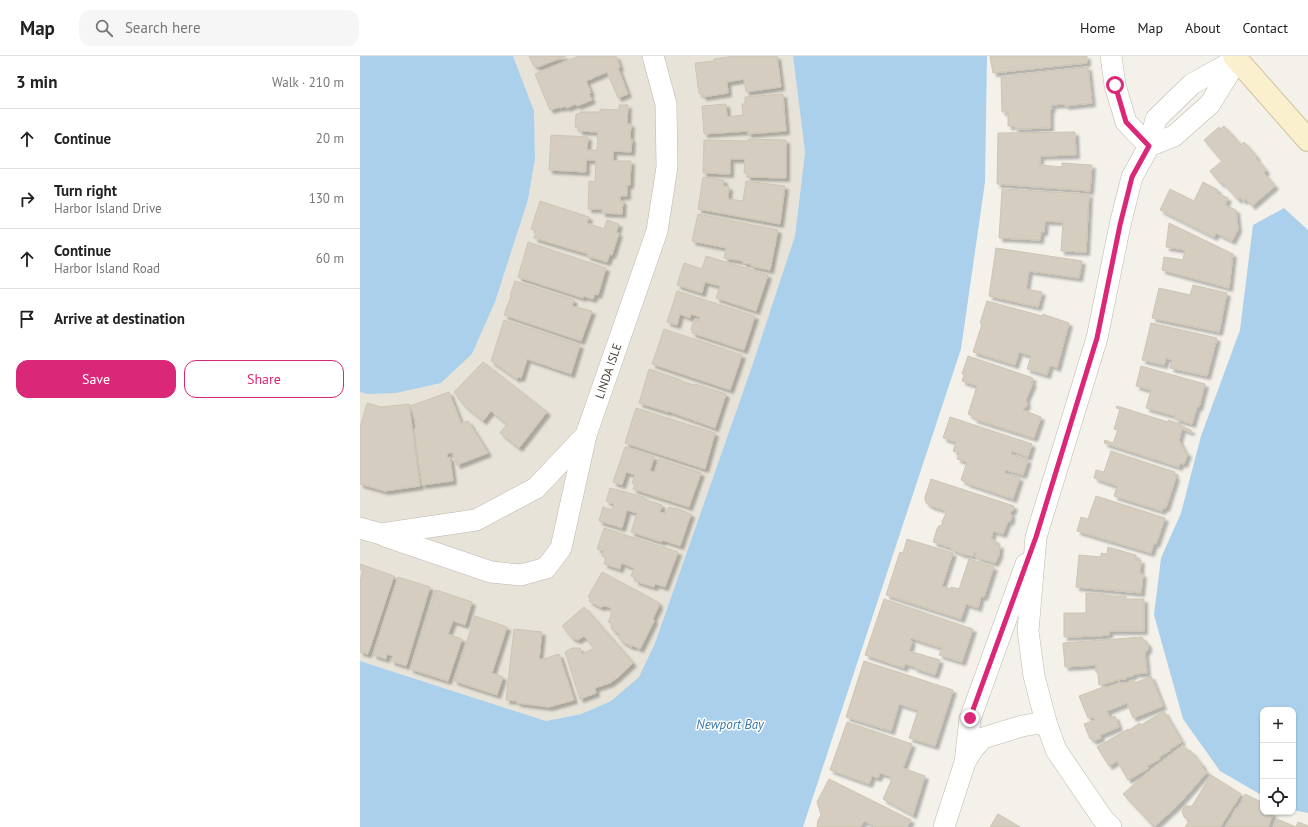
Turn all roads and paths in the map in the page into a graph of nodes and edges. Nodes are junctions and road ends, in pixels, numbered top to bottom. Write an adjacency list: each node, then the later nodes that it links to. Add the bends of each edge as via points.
1 (653, 56): 6 (street, LINDA ISLE, via 666,104 667,168 657,231)
2 (1112, 56): 5 (street, via 1115,85 1126,122)
3 (1237, 57): 4 (main road); 5 (street, via 1210,104 1174,136)
4 (1308, 140)
5 (1149, 146): 9 (street, via 1132,177 1097,338)
6 (586, 435): 8 (street, LINDA ISLE, via 536,488 476,520); 8 (street, via 561,548 546,568 521,575 491,572)
7 (360, 528): 8 (street, LINDA ISLE)
8 (381, 534)
9 (1036, 537): 10 (street, via 1028,631 1034,676); 11 (street, via 970,718)
10 (1046, 722): 11 (street, via 984,738); 13 (street, via 1056,750 1102,819)
11 (965, 762): 12 (street)
12 (944, 827)
13 (1111, 827)

